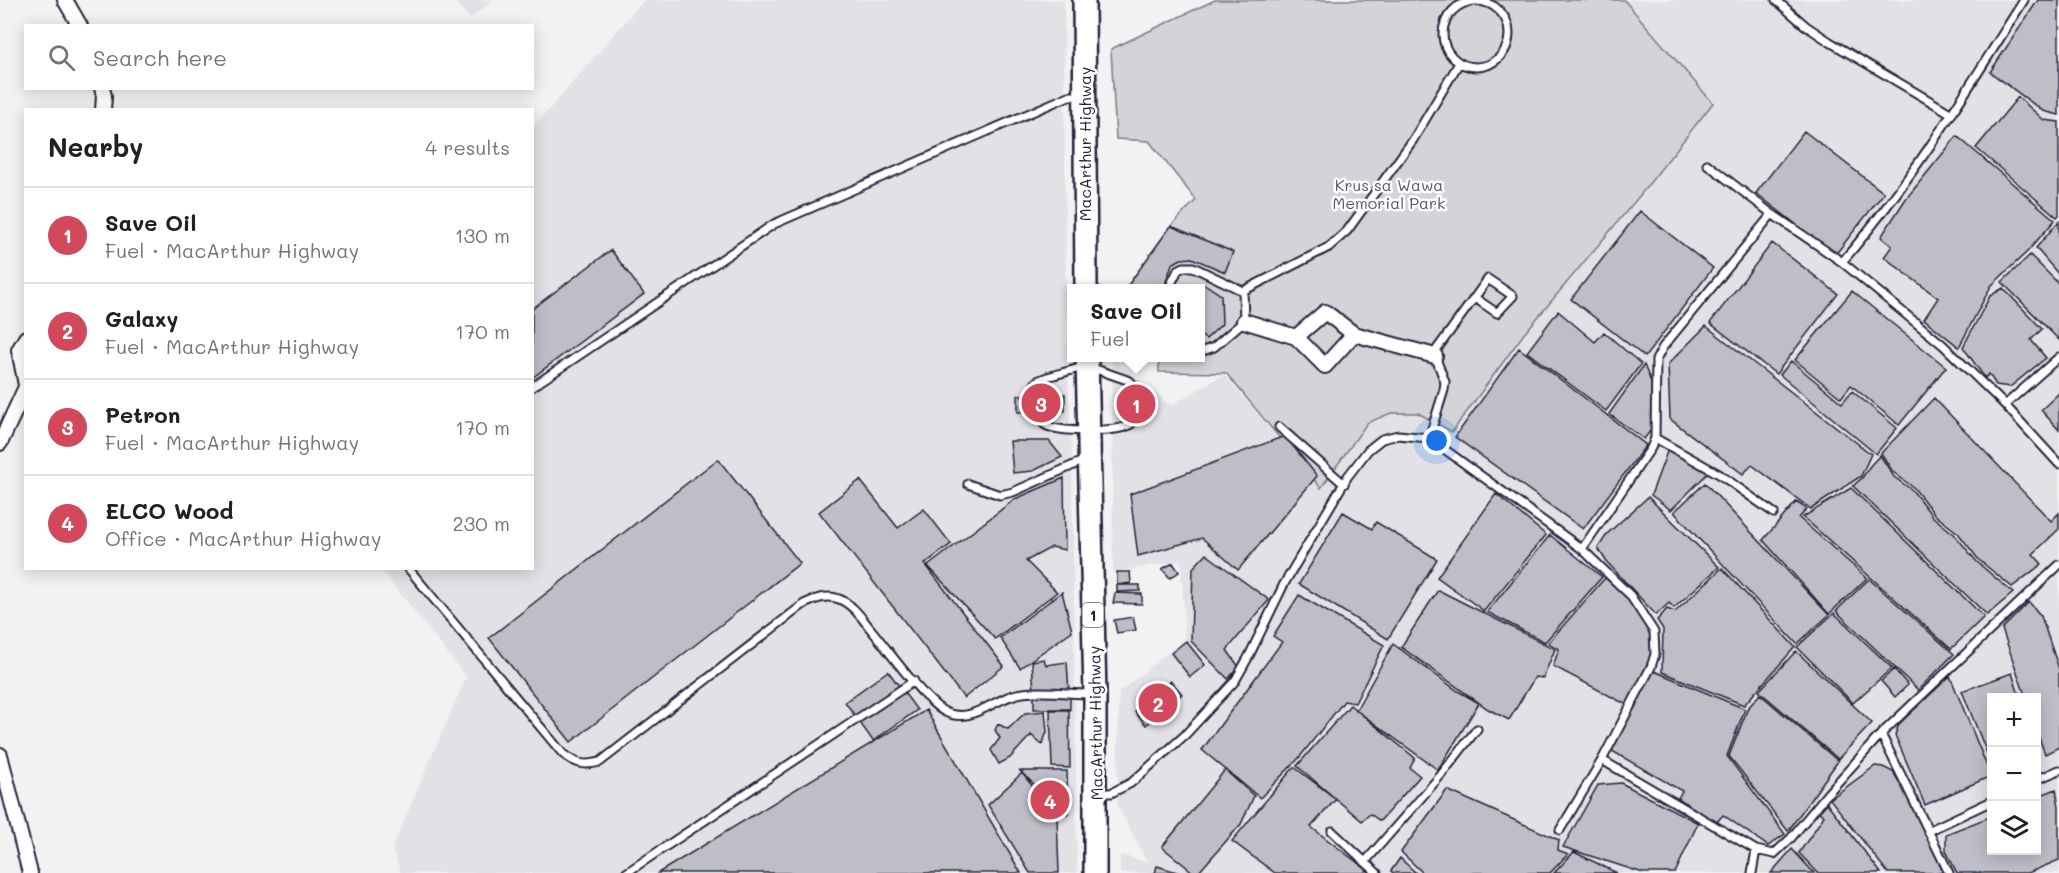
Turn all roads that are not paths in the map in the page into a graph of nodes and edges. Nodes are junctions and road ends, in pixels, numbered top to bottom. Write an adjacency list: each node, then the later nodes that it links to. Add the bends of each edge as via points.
1 (65, 0): 6 (street)
2 (1084, 0): 9 (highway, MacArthur Highway)
3 (1776, 0): 11 (lane, via 1830,42)
4 (2024, 0): 11 (lane)
5 (1468, 1): 7 (lane, via 1449,15 1442,34 1445,46); 7 (lane, via 1494,6 1504,15 1510,36 1504,54 1495,62 1474,68)
6 (80, 24)
7 (1459, 63): 17 (lane, via 1413,140 1347,231 1329,247)
8 (102, 90): 10 (street)
9 (1084, 96): 15 (highway, MacArthur Highway); 28 (lane, via 1069,96 774,224)
10 (103, 108)
11 (1953, 114): 14 (lane, via 1875,224)
12 (1707, 164): 13 (lane)
13 (1772, 214): 14 (lane); 38 (lane, via 1656,360)
14 (1842, 262): 32 (lane, via 1943,345)
15 (1086, 284)
16 (1171, 284): 17 (lane, via 1178,270 1193,267)
17 (1243, 291): 19 (lane)
18 (1475, 298): 18 (lane, via 1488,279 1513,296 1497,313); 24 (lane)
19 (1244, 321): 21 (street); 23 (lane)
20 (1354, 334): 21 (street, via 1325,312); 21 (street, via 1325,366); 24 (street)
21 (1296, 337)
22 (24, 342): 27 (street, via 19,351)
23 (1205, 350)
24 (1435, 356): 37 (lane, via 1445,382)
25 (2059, 357): 32 (lane)
26 (1087, 362): 30 (lane, via 1037,381); 31 (lane, via 1130,381); 36 (highway, MacArthur Highway / 1)
27 (24, 376)
28 (534, 386)
29 (24, 390): 39 (street)
30 (1030, 394)
31 (1141, 394)
32 (2005, 405): 41 (lane)
33 (1033, 411): 36 (lane, via 1049,427)
34 (1140, 413): 36 (lane, via 1131,424)
35 (1279, 427): 43 (lane)
36 (1088, 432): 40 (highway, MacArthur Highway / 1)
37 (1429, 438): 43 (lane, via 1398,435 1383,440 1368,450); 45 (lane)
38 (1655, 438): 44 (lane, via 1719,474); 45 (lane)
39 (0, 443)
40 (1089, 459): 42 (lane, via 1000,495); 49 (highway, MacArthur Highway / 1)
41 (2059, 464)
42 (968, 484)
43 (1344, 484): 56 (lane, via 1284,584 1235,681 1185,735 1131,783 1111,793)
44 (1774, 513)
45 (1582, 549): 53 (lane, via 1630,595 1654,632 1651,667)
46 (2059, 565): 51 (lane)
47 (410, 570): 48 (lane, via 573,762 600,762 804,604 821,597 839,598 856,610)
48 (914, 681): 49 (lane, via 930,701 947,713 963,716 1022,693); 64 (lane)
49 (1095, 695): 56 (highway, MacArthur Highway / 1)
50 (1477, 729): 62 (lane)
51 (1881, 734): 60 (lane); 61 (lane, via 1774,854)
52 (0, 755): 63 (street)
53 (1602, 760): 58 (lane); 61 (lane)
54 (2059, 770): 55 (lane)
55 (2041, 778)
56 (1096, 794): 65 (highway, MacArthur Highway / 1)
57 (1987, 803): 60 (lane)
58 (1560, 830)
59 (1332, 831): 62 (lane)
60 (1928, 831): 68 (lane)
61 (1755, 850): 67 (lane)
62 (1365, 862): 66 (lane)
63 (30, 873)
64 (626, 873)
65 (1095, 873)
66 (1377, 873)
67 (1752, 873)
68 (1949, 873)

